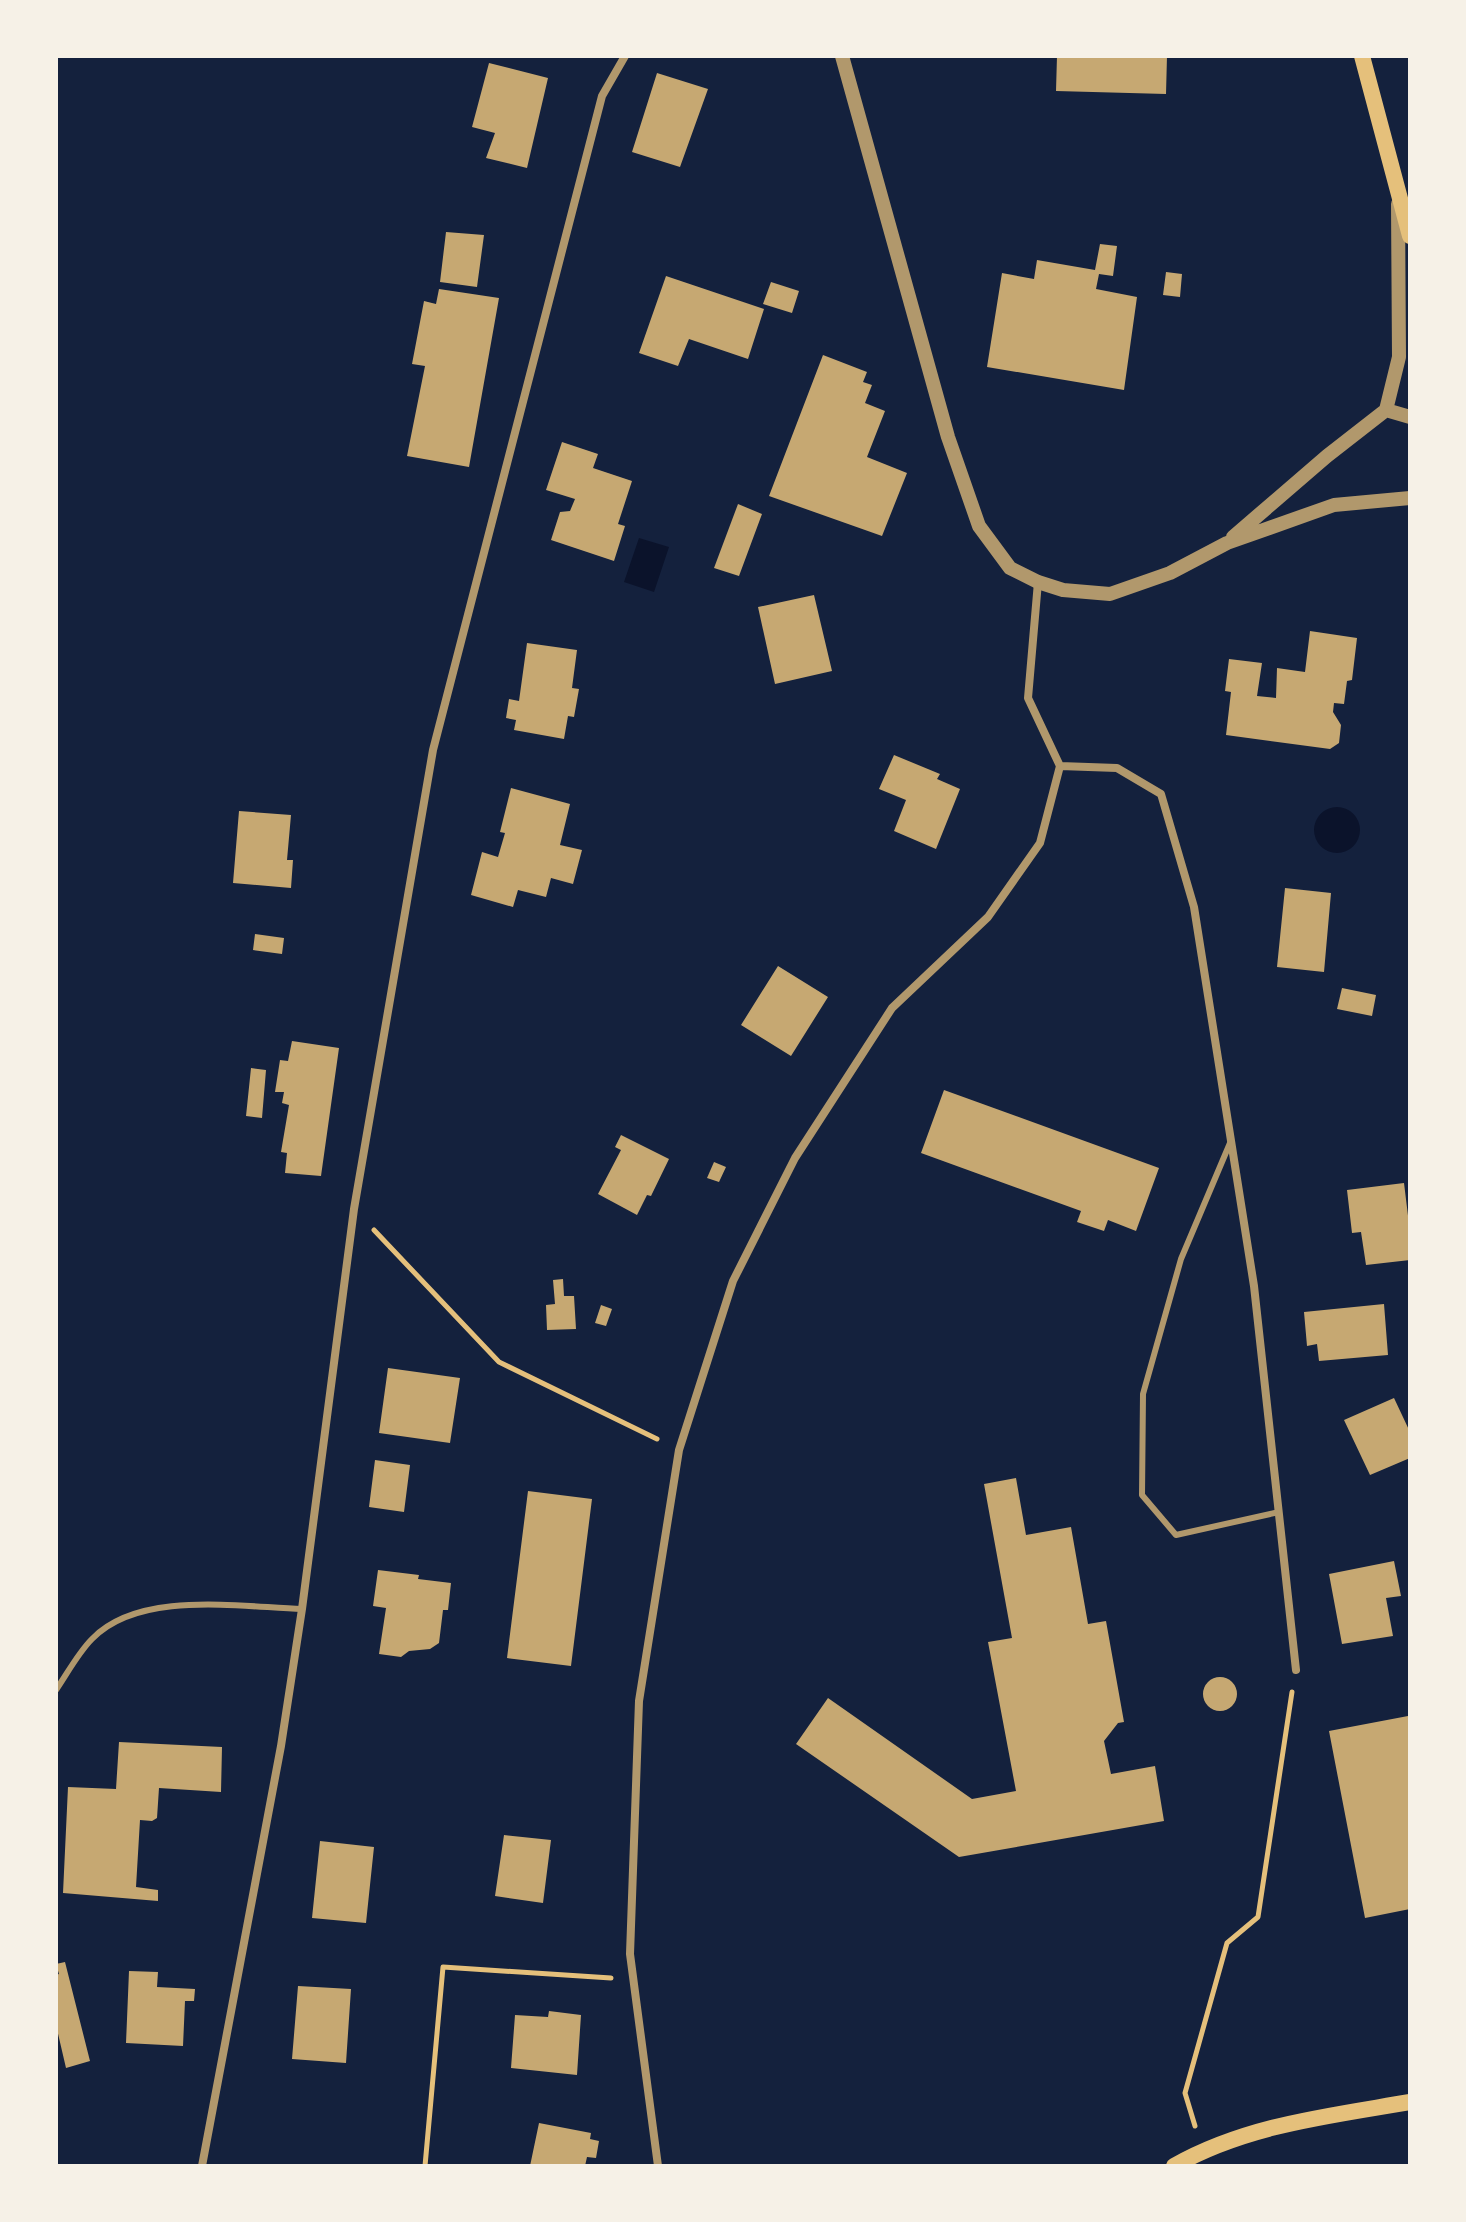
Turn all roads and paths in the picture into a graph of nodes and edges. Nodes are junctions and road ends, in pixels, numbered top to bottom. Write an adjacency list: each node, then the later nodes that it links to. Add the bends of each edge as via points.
1 (625, 56): 13 (street, via 602,96 433,750)
2 (842, 56): 10 (street, via 948,437 979,526 1010,568)
3 (1362, 56): 4 (main road)
4 (1398, 192): 5 (main road); 6 (street, via 1399,357)
5 (1410, 236)
6 (1386, 410): 7 (street); 9 (street)
7 (1410, 417)
8 (1410, 498): 9 (street, via 1334,505)
9 (1227, 543): 10 (street, via 1170,573 1110,594)
10 (1038, 582): 11 (street, via 1028,698)
11 (1060, 766): 12 (street, via 1117,768 1161,794 1194,907); 14 (street, via 1040,843 988,917 892,1008 795,1158 733,1281)
12 (1231, 1139): 15 (street, via 1254,1286); 15 (lane, via 1181,1259 1143,1394 1142,1495 1176,1535)
13 (354, 1209): 14 (path, via 499,1362); 16 (street)
14 (679, 1450): 19 (street, via 639,1701)
15 (1279, 1512): 17 (street)
16 (302, 1609): 18 (lane, via 169,1605 125,1615 92,1639); 22 (street)
17 (1296, 1670): 21 (path, via 1258,1917 1227,1943 1185,2093)
18 (56, 1690)
19 (632, 1979): 23 (path, via 443,1967); 24 (street)
20 (1410, 2102): 21 (main road, via 1251,2132)
21 (1202, 2150): 25 (main road)
22 (202, 2166)
23 (425, 2166)
24 (658, 2166)
25 (1174, 2166)

